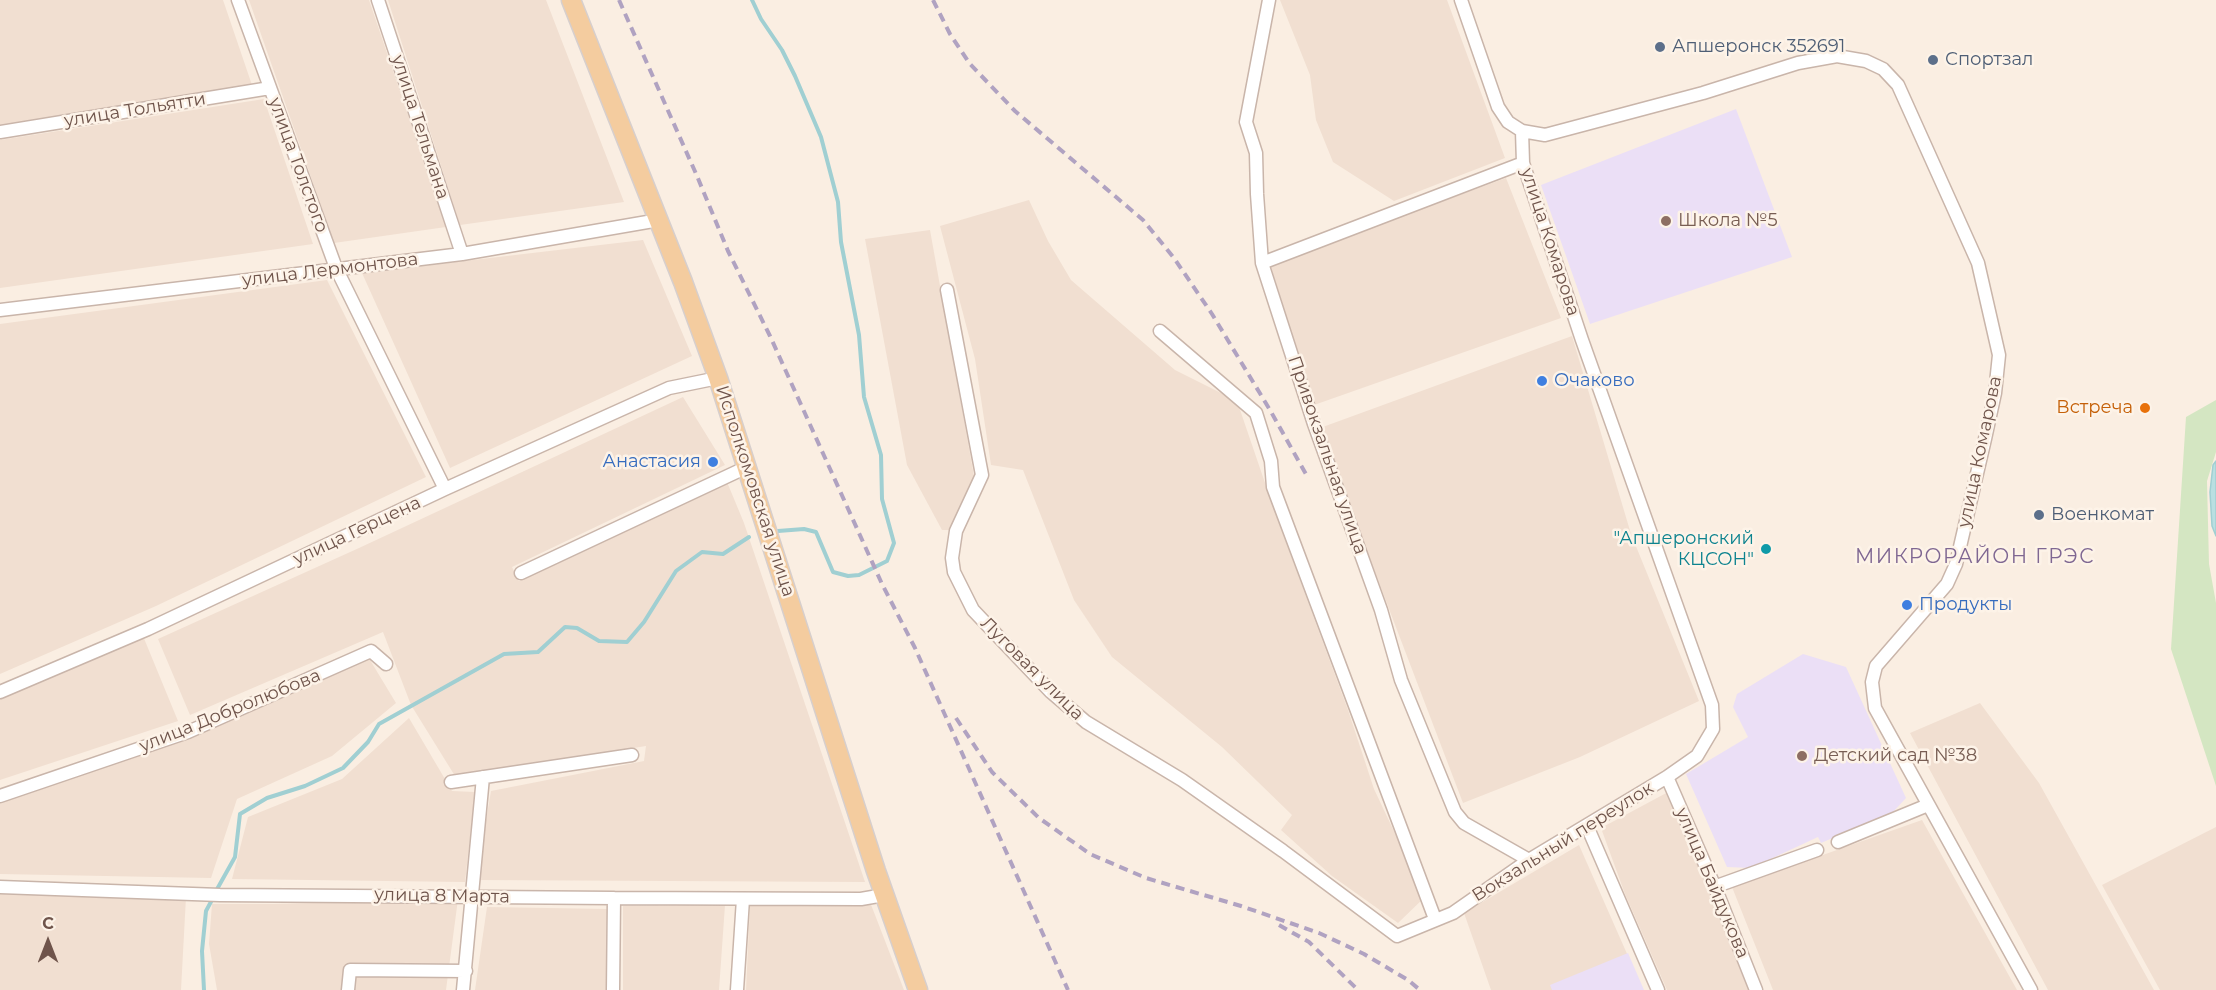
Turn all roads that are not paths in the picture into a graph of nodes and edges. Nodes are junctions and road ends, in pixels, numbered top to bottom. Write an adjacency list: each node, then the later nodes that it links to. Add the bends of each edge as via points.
1 (238, 0): 6 (street, улица Толстого)
2 (378, 0): 11 (street, улица Тельмана)
3 (571, 0): 10 (main road, Исполкомовская улица)
4 (1269, 0): 12 (street, Привокзальная улица, via 1246,122 1256,153)
5 (1461, 0): 7 (street, via 1498,107 1508,122)
6 (270, 88): 8 (street, улица Тольятти); 13 (street, улица Толстого)
7 (1522, 131): 9 (street, улица Комарова); 29 (street, улица Комарова, via 1545,135 1798,63 1837,56 1866,61 1883,69 1898,86 1978,263 1999,355 1988,428 1956,564 1947,584 1876,666 1872,682 1875,708)
8 (0, 132)
9 (1523, 163): 12 (street); 23 (street, улица Комарова, via 1712,705)
10 (658, 220): 11 (street, улица Лермонтова); 17 (main road, Исполкомовская улица)
11 (462, 254): 13 (street, улица Лермонтова)
12 (1262, 263): 33 (street, Привокзальная улица, via 1314,424 1381,609 1401,680 1455,812 1464,823)
13 (336, 268): 15 (street, улица Лермонтова); 19 (street, улица Толстого)
14 (947, 290): 41 (street, Луговая улица, via 981,475 957,531 952,558 954,572 973,610 1051,692 1086,722 1182,780)
15 (0, 310)
16 (1160, 331): 40 (street, via 1256,413 1271,461 1274,487)
17 (718, 378): 18 (main road, Исполкомовская улица); 19 (street, улица Герцена, via 669,388)
18 (747, 467): 20 (street); 36 (main road, Исполкомовская улица)
19 (446, 489): 22 (street, улица Герцена, via 148,629)
20 (521, 573)
21 (386, 664): 28 (street, улица Добролюбова, via 371,651 188,732)
22 (0, 692)
23 (1713, 729): 26 (street, Вокзальный переулок, via 1697,756)
24 (632, 755): 25 (street)
25 (483, 777): 27 (street); 37 (street)
26 (1667, 777): 30 (street, Вокзальный переулок); 35 (street, улица Байдукова)
27 (451, 782)
28 (0, 796)
29 (1928, 805): 31 (street); 50 (street, улица Комарова)
30 (1587, 826): 33 (street, Вокзальный переулок); 48 (street)
31 (1838, 842)
32 (1817, 850): 35 (street)
33 (1529, 860): 40 (street, Вокзальный переулок, via 1453,913)
34 (0, 887): 37 (street, улица 8 Марта, via 220,895)
35 (1714, 887): 49 (street, улица Байдукова)
36 (884, 895): 39 (street, улица 8 Марта, via 861,899); 47 (main road, Исполкомовская улица)
37 (471, 896): 38 (street, улица 8 Марта); 42 (street)
38 (614, 898): 39 (street, улица 8 Марта); 45 (street)
39 (743, 899): 46 (street)
40 (1435, 919): 41 (street, Вокзальный переулок)
41 (1397, 936)
42 (466, 971): 43 (street, via 350,970); 44 (street)
43 (348, 990)
44 (463, 990)
45 (613, 990)
46 (737, 990)
47 (918, 990)
48 (1658, 990)
49 (1756, 990)
50 (2031, 990)

